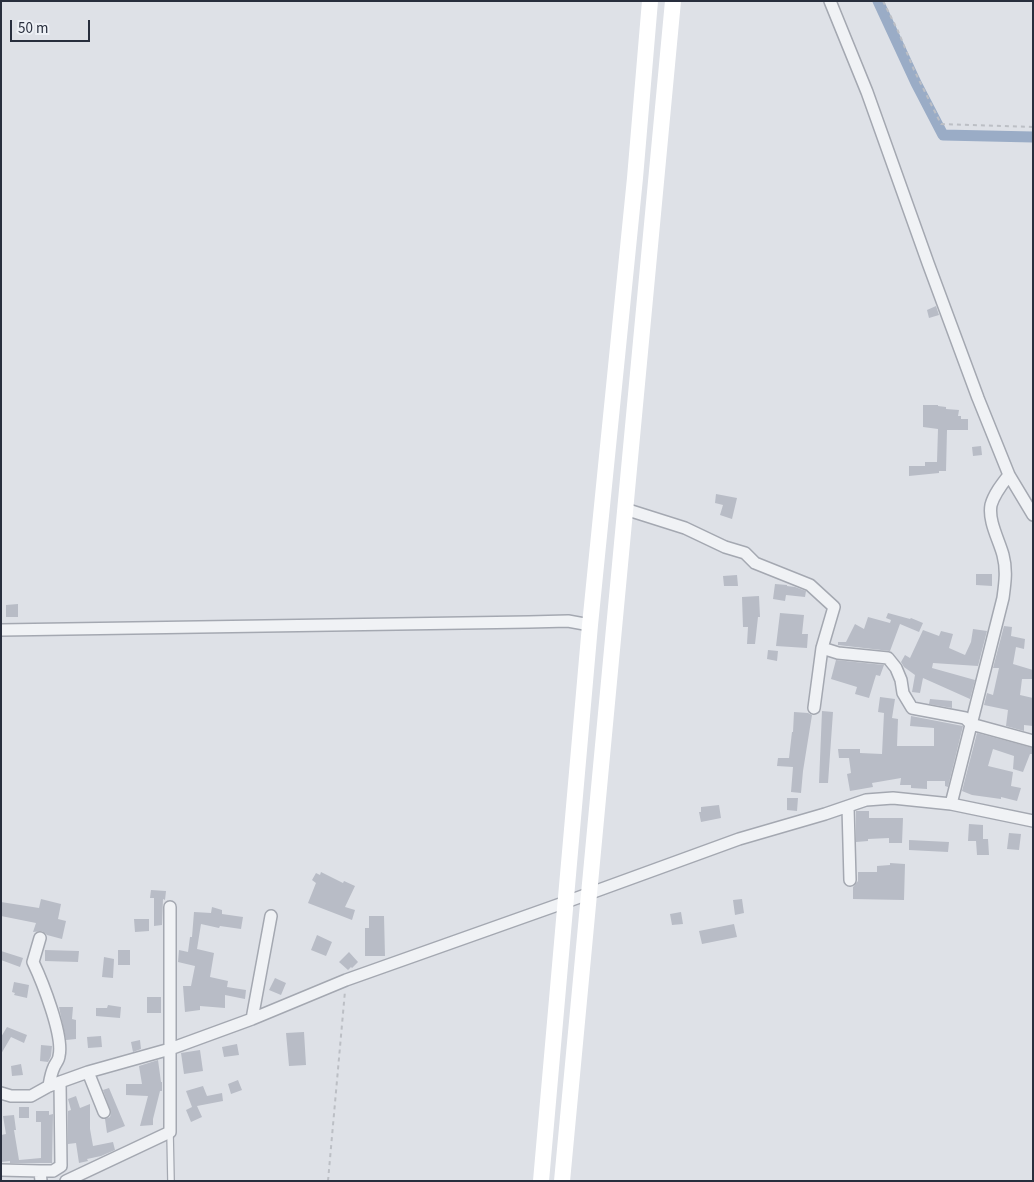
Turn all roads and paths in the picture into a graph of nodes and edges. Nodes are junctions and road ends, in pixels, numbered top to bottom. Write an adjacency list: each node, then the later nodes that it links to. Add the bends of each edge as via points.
1 (650, 1): 9 (main road)
2 (673, 1): 7 (main road)
3 (830, 1): 6 (street)
4 (883, 1): 5 (path, via 941,124)
5 (1033, 127)
6 (1009, 475): 8 (street); 15 (street, via 996,494 991,509 1005,566 1005,586)
7 (625, 509): 11 (street, via 685,528 745,553 755,563 810,585 834,607); 13 (main road)
8 (1033, 515)
9 (590, 625): 10 (street, via 529,622); 12 (main road)
10 (1, 630)
11 (822, 648): 14 (street); 15 (street, via 838,653 888,658 896,668 903,693 912,708 965,718)
12 (586, 675): 13 (main road); 22 (main road)
13 (609, 680): 21 (main road)
14 (814, 708)
15 (971, 724): 16 (street); 17 (street)
16 (1033, 741)
17 (951, 804): 18 (street, via 893,798 866,800); 19 (street)
18 (848, 807): 20 (street); 21 (street, via 739,839)
19 (1033, 821)
20 (850, 880)
21 (589, 893): 22 (street); 40 (main road)
22 (566, 902): 26 (street); 39 (main road)
23 (170, 907): 28 (street)
24 (271, 916): 27 (street)
25 (40, 938): 30 (street, via 33,962 54,1019 59,1056 53,1069)
26 (346, 980): 27 (street); 38 (path)
27 (252, 1019): 28 (street)
28 (170, 1049): 29 (street); 33 (street)
29 (88, 1072): 30 (street); 32 (street)
30 (55, 1084): 31 (street, via 31,1096); 35 (street, via 61,1166)
31 (1, 1093)
32 (104, 1112)
33 (170, 1132): 36 (street); 37 (lane)
34 (1, 1170): 35 (street)
35 (40, 1176)
36 (66, 1181)
37 (171, 1181)
38 (328, 1181)
39 (541, 1181)
40 (562, 1181)

